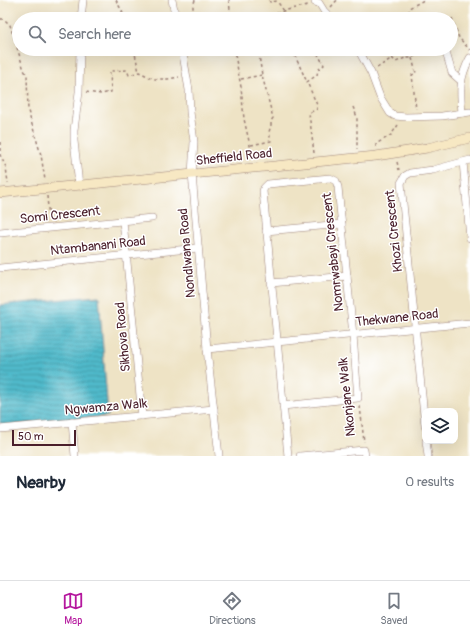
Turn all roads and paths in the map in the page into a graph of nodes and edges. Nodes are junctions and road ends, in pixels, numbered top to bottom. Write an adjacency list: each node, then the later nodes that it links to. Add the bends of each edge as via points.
1 (83, 0): 10 (street)
2 (116, 0): 11 (path)
3 (172, 0): 12 (street)
4 (196, 0): 13 (path, via 193,6)
5 (229, 0): 14 (path)
6 (269, 0): 9 (path, via 277,1)
7 (424, 0): 17 (path, via 409,8)
8 (315, 2): 9 (path); 16 (street)
9 (284, 11): 15 (path)
10 (82, 12)
11 (122, 12)
12 (175, 12)
13 (194, 12)
14 (230, 12)
15 (278, 12)
16 (326, 12)
17 (410, 12)
18 (0, 20): 19 (path, via 4,19)
19 (12, 31)
20 (458, 33): 21 (path)
21 (470, 50)
22 (20, 56): 59 (path, via 27,75 28,111 41,155)
23 (80, 56): 42 (street)
24 (136, 56): 35 (path)
25 (183, 56): 37 (street, Nondlwana Road)
26 (235, 56): 39 (path)
27 (259, 56): 38 (path)
28 (295, 56): 41 (path)
29 (319, 56): 41 (path, via 324,65 318,70 317,75)
30 (362, 56): 36 (street)
31 (414, 56): 33 (path)
32 (447, 56): 40 (street, via 452,73)
33 (412, 58): 36 (path, via 396,62 392,58); 47 (path, via 416,73 412,75)
34 (470, 58): 40 (street)
35 (139, 72): 37 (path, via 161,79); 42 (path, via 129,75 128,70 110,71 111,92)
36 (371, 73): 46 (street, via 384,104 390,113)
37 (187, 75): 56 (street, Nondlwana Road, via 194,142)
38 (262, 75): 39 (path); 50 (path, via 273,118 269,132 271,141)
39 (240, 80): 50 (path, via 244,119)
40 (460, 81): 45 (street)
41 (307, 82): 53 (path, via 317,105 317,109 309,113)
42 (79, 92): 58 (street, via 74,130)
43 (353, 107): 52 (path, via 357,117)
44 (470, 112): 45 (street)
45 (462, 113): 47 (street)
46 (400, 117): 47 (street); 51 (path, via 398,126 391,135 376,144)
47 (416, 117)
48 (470, 138): 56 (street, Sheffield Road, via 403,152)
49 (0, 142): 57 (path, via 0,155 6,167)
50 (251, 146): 54 (path)
51 (376, 148)
52 (357, 150)
53 (314, 153)
54 (254, 160)
55 (466, 161): 61 (street); 75 (street, Khozi Crescent, via 410,173 401,183)
56 (192, 174): 58 (street, Sheffield Road); 69 (street, Nondlwana Road)
57 (8, 183)
58 (79, 185): 59 (street, Sheffield Road)
59 (46, 192): 60 (street, Sheffield Road); 65 (path)
60 (0, 193)
61 (469, 209): 68 (street)
62 (152, 218): 63 (street, Somi Crescent)
63 (123, 221): 65 (street, Somi Crescent); 70 (street)
64 (342, 224): 66 (street); 66 (street, Nomrwabayi Crescent, via 337,183 330,178 268,184 263,190); 72 (street, Nomrwabayi Crescent)
65 (50, 228): 67 (street, Somi Crescent)
66 (266, 231): 73 (street, Nomrwabayi Crescent)
67 (0, 233)
68 (470, 238)
69 (198, 248): 70 (street, Ntambanani Road); 78 (street, Nondlwana Road)
70 (127, 255): 71 (street, Ntambanani Road); 83 (street, Sikhova Road)
71 (0, 268)
72 (347, 276): 73 (street); 76 (street, Nomrwabayi Crescent)
73 (271, 283): 77 (street, Nomrwabayi Crescent)
74 (470, 323): 75 (street, Thekwane Road)
75 (416, 329): 76 (street, Thekwane Road); 81 (street, Khozi Crescent)
76 (353, 335): 77 (street, Thekwane Road); 79 (street, Nkonjane Walk)
77 (276, 342): 78 (street, Thekwane Road); 80 (street, Nomrwabayi Crescent)
78 (207, 349): 82 (street, Nondlwana Road)
79 (358, 398): 80 (street); 87 (path, Nkonjane Walk)
80 (283, 406): 90 (street, Nomrwabayi Crescent)
81 (423, 408)
82 (214, 409): 83 (street, Ngwamza Walk); 89 (street, Nondlwana Road)
83 (142, 416): 84 (street, Ngwamza Walk)
84 (72, 422): 85 (street, Ngwamza Walk); 88 (street)
85 (0, 429)
86 (426, 444): 92 (street)
87 (364, 453): 91 (street)
88 (75, 456)
89 (219, 456)
90 (288, 456)
91 (300, 456)
92 (428, 456)

